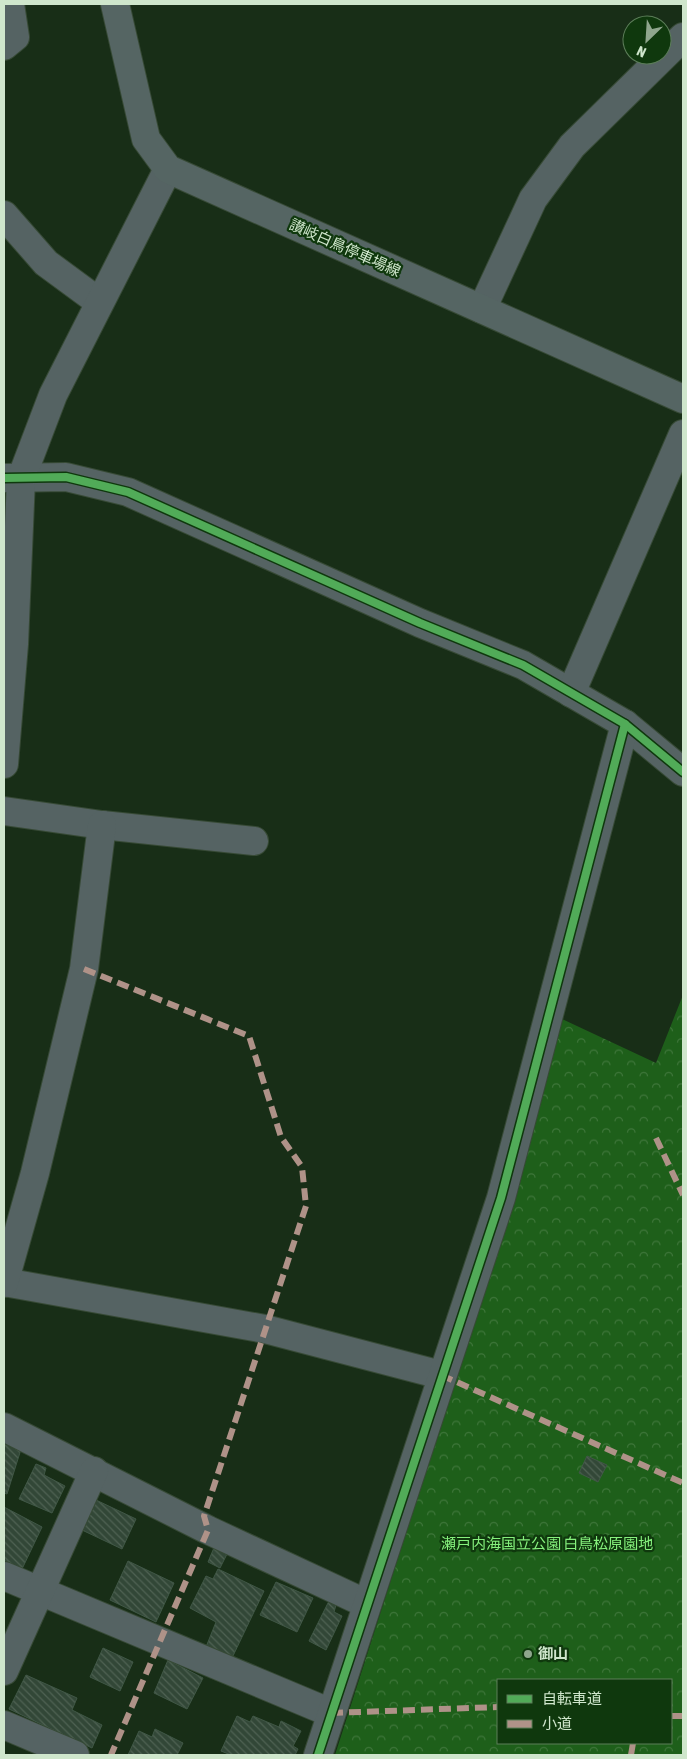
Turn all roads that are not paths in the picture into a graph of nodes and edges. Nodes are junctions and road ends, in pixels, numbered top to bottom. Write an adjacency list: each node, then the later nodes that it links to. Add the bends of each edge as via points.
1 (10, 4): 4 (street, via 15,36)
2 (115, 4): 5 (main road, 讃岐白鳥停車場線, via 146,139)
3 (683, 38): 8 (street, via 572,146 538,191)
4 (4, 46)
5 (168, 169): 7 (street); 8 (main road, 讃岐白鳥停車場線)
6 (4, 215): 7 (street, via 46,262)
7 (99, 302): 11 (street)
8 (482, 309): 9 (main road, 讃岐白鳥停車場線)
9 (683, 399)
10 (683, 434): 12 (street)
11 (12, 479): 12 (street, via 66,477 128,492 420,623 523,665); 14 (street, via 14,644)
12 (571, 693): 13 (street)
13 (626, 724): 15 (street); 20 (street, via 501,1198)
14 (4, 764)
15 (683, 772)
16 (4, 810): 17 (street)
17 (102, 826): 18 (street); 19 (street, via 84,969 36,1173)
18 (254, 841)
19 (4, 1283): 20 (street, via 265,1329)
20 (441, 1374): 25 (street)
21 (4, 1427): 22 (street)
22 (94, 1471): 24 (street); 25 (street, via 208,1530)
23 (4, 1576): 24 (street)
24 (39, 1590): 26 (street); 27 (street)
25 (367, 1604): 27 (street)
26 (4, 1671)
27 (331, 1713): 30 (street)
28 (4, 1725): 29 (street)
29 (75, 1755)
30 (318, 1755)

